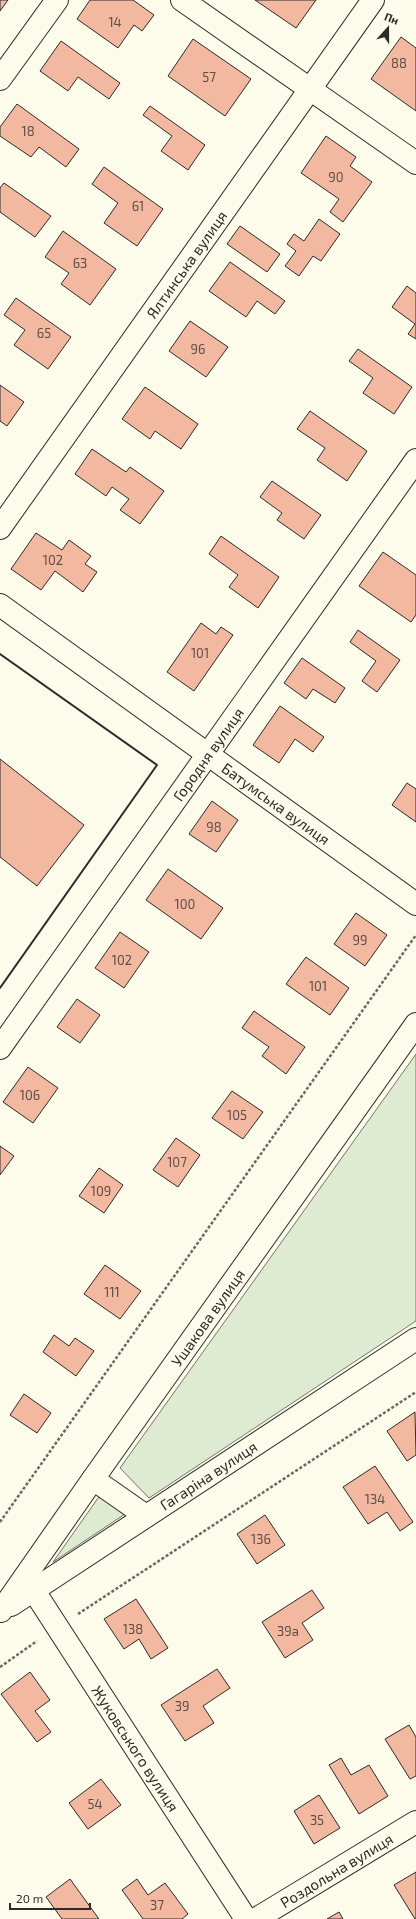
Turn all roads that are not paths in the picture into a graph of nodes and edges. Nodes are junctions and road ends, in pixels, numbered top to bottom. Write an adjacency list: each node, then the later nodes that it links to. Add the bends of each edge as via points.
1 (56, 0): 4 (street)
2 (182, 0): 5 (street)
3 (373, 0): 5 (street, Ялтинська вулиця)
4 (0, 79)
5 (310, 89): 6 (street); 8 (street, Ялтинська вулиця)
6 (416, 163)
7 (416, 460): 10 (street, Городня вулиця)
8 (0, 528)
9 (0, 605): 10 (street, Батумська вулиця)
10 (208, 755): 11 (street, Батумська вулиця); 13 (street, Городня вулиця)
11 (416, 904)
12 (416, 1024): 15 (street, Ушакова вулиця)
13 (0, 1048)
14 (416, 1339): 16 (street, Гагаріна вулиця)
15 (93, 1479): 16 (street); 17 (street, Ушакова вулиця)
16 (146, 1516): 17 (street, Гагаріна вулиця)
17 (29, 1584): 18 (street, Гагаріна вулиця); 20 (street, Жуковського вулиця)
18 (0, 1611)
19 (416, 1822): 21 (street, Роздольна вулиця)
20 (246, 1919)
21 (256, 1919)

